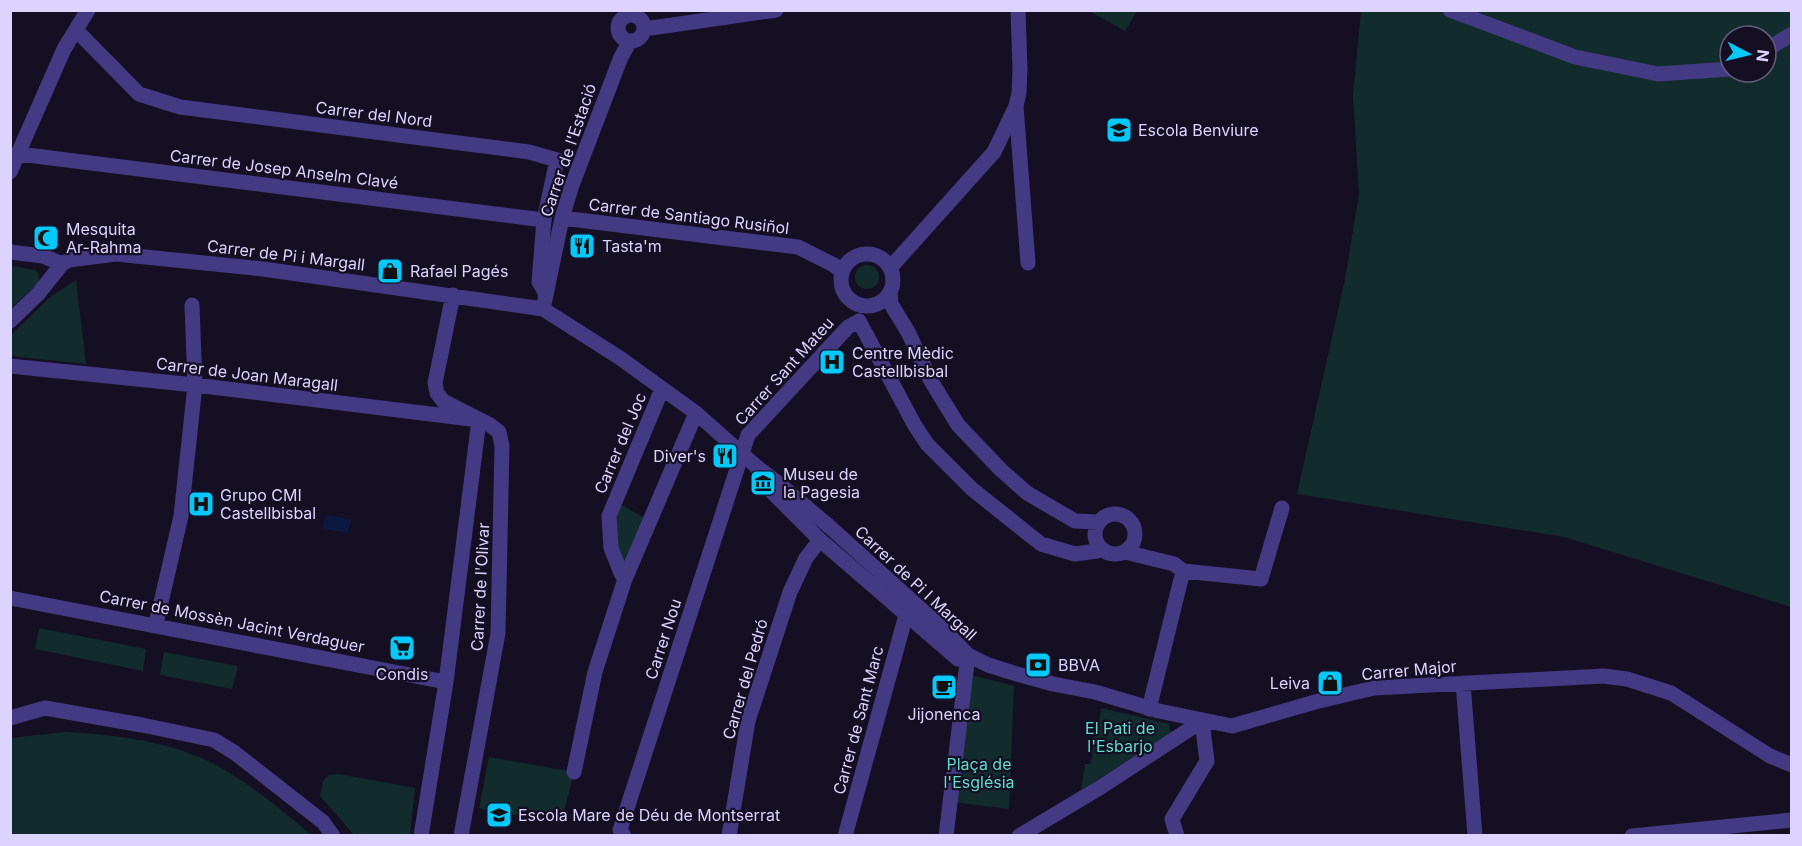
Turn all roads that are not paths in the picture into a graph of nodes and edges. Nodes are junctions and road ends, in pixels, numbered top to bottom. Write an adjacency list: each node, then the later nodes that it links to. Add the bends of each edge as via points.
1 (88, 10): 7 (street)
2 (776, 10): 6 (street)
3 (1018, 10): 12 (street, via 1020,69)
4 (1450, 10): 11 (street, via 1575,57 1658,74)
5 (631, 13): 6 (street, via 641,20); 9 (street, via 618,28 622,39)
6 (644, 29): 9 (street, via 640,39)
7 (77, 31): 13 (street, via 64,49); 16 (street, Carrer del Nord, via 140,94 180,107 529,152 557,160)
8 (1791, 34): 10 (street)
9 (630, 41): 15 (street, Carrer de l'Estació)
10 (1778, 42)
11 (1718, 70)
12 (1016, 106): 18 (street); 20 (street, via 994,152)
13 (19, 154): 14 (street); 16 (street, Carrer de Josep Anselm Clavé)
14 (10, 172)
15 (562, 218): 21 (street, Carrer de Santiago Rusiñol, via 798,247); 24 (street, Carrer de l'Estació)
16 (544, 220): 24 (street, Carrer del Nord, via 539,282)
17 (10, 252): 19 (street, via 43,256)
18 (1028, 263)
19 (62, 264): 23 (street, Carrer de Pi i Margall, via 80,257 116,254); 27 (street)
20 (891, 268): 21 (street, via 878,256 861,254 846,264); 22 (street)
21 (842, 272): 26 (street, via 846,295)
22 (890, 292): 26 (street, via 880,302); 37 (street, via 891,304 958,424 1028,493 1075,521)
23 (453, 295): 24 (street, Carrer de Pi i Margall); 33 (street, Carrer de l'Olivar, via 435,383 437,393 443,401)
24 (545, 302): 31 (street, Carrer de Pi I Margall)
25 (192, 305): 30 (street)
26 (866, 306): 28 (street)
27 (10, 321)
28 (859, 321): 34 (street, Carrer Sant Mateu, via 848,327 748,435); 39 (street, via 927,444 972,489 1041,544 1075,554)
29 (10, 366): 30 (street, Carrer de Joan Maragall)
30 (195, 385): 33 (street, Carrer de Joan Maragall); 45 (street, via 181,516)
31 (662, 389): 32 (street, Carrer de Pi I Margall); 42 (street, Carrer del Joc, via 609,516 611,548)
32 (696, 413): 34 (street, Carrer de Pi I Margall); 42 (street)
33 (479, 420): 47 (street, Carrer de l'Olivar); 57 (street, Carrer de l'Olivar, via 499,432 502,446 500,607 495,656)
34 (741, 452): 35 (street, Carrer de Pi I Margall); 58 (street, Carrer Nou, via 620,830)
35 (757, 467): 38 (street, Carrer de Pi I Margall, via 766,486); 46 (street, Carrer de Pi I Margall, via 831,528)
36 (1282, 508): 41 (street, via 1261,579)
37 (1099, 522): 39 (street, via 1095,531); 40 (street, via 1114,514 1131,522 1134,540)
38 (820, 540): 44 (street, Carrer de Pi I Margall); 59 (street, Carrer del Pedró, via 806,558 790,592 748,721)
39 (1100, 548): 40 (street, via 1108,554)
40 (1125, 552): 41 (street, via 1174,564)
41 (1183, 571): 49 (street)
42 (625, 579): 53 (street, via 596,672)
43 (10, 598): 45 (street, Carrer de Mossèn Jacint Verdaguer)
44 (906, 615): 46 (street, Carrer de Pi I Margall, via 958,659); 60 (street, Carrer de Sant Marc)
45 (156, 624): 47 (street, Carrer de Mossèn Jacint Verdaguer)
46 (968, 655): 49 (street, Carrer Major, via 1017,674); 61 (street)
47 (446, 682): 56 (street, Carrer de l'Olivar)
48 (1463, 683): 51 (street, Carrer Major, via 1374,688 1232,726); 52 (street, Carrer Major, via 1603,676 1627,679 1671,693 1770,756); 64 (street)
49 (1149, 709): 51 (street, Carrer Major)
50 (10, 718): 55 (street, via 45,708 214,740 323,822)
51 (1202, 721): 62 (street); 63 (street, via 1207,761 1172,819)
52 (1791, 765)
53 (574, 772)
54 (1791, 820): 65 (street)
55 (333, 836)
56 (421, 836)
57 (461, 836)
58 (624, 836)
59 (729, 836)
60 (844, 836)
61 (946, 836)
62 (1018, 836)
63 (1177, 836)
64 (1475, 836)
65 (1632, 836)

